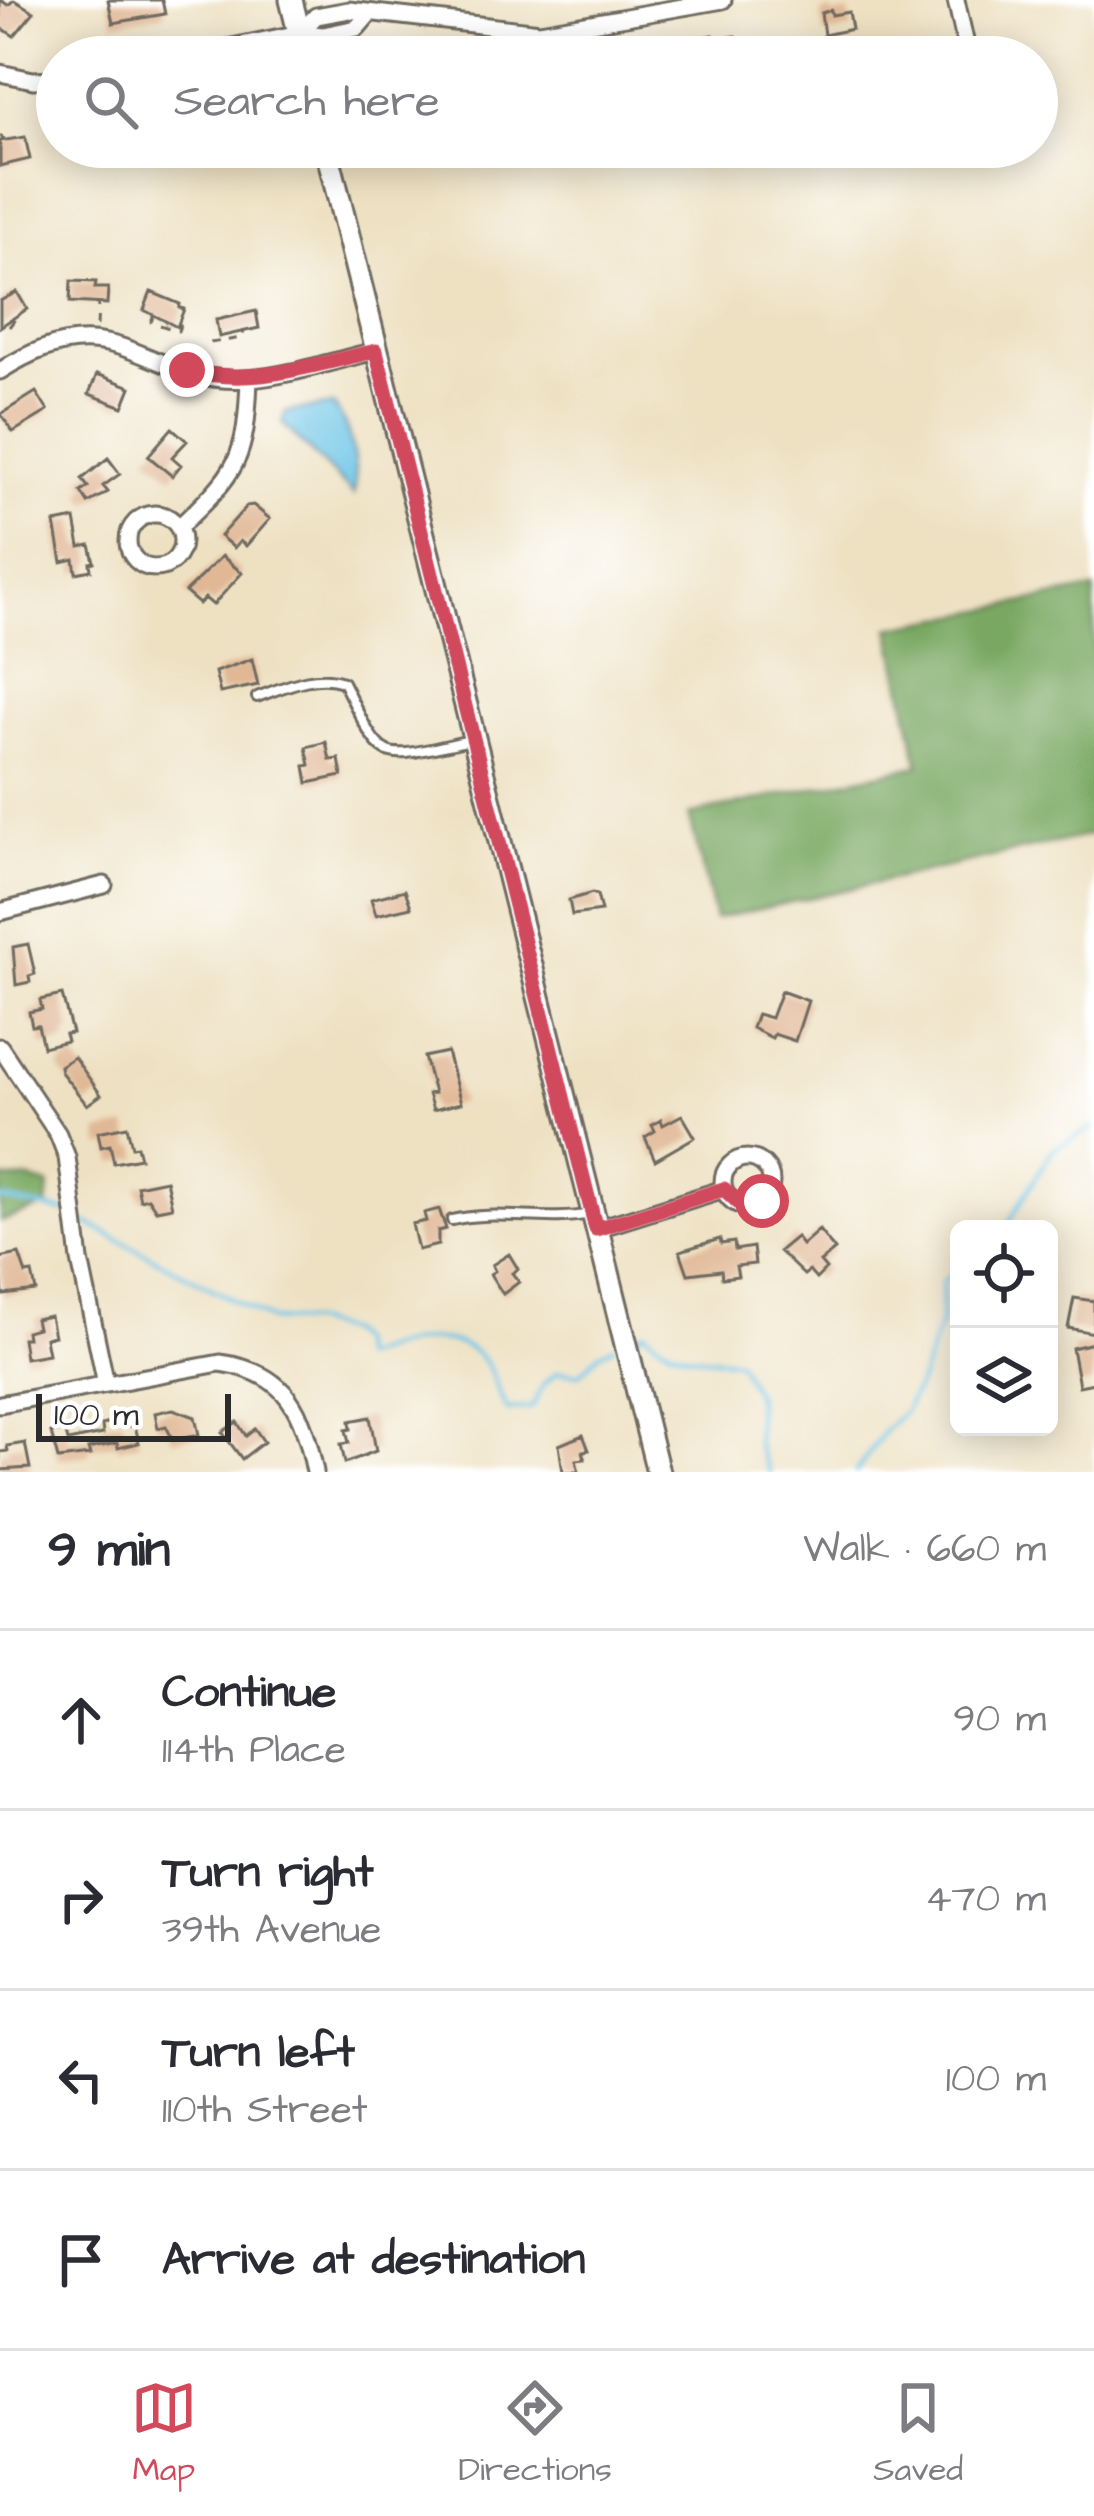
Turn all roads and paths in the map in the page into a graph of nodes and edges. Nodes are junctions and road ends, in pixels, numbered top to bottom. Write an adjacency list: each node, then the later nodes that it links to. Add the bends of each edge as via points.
1 (291, 0): 4 (main road)
2 (723, 0): 4 (street, via 540,32 349,10 316,16)
3 (956, 0): 7 (street)
4 (300, 33): 5 (street); 6 (main road)
5 (285, 36)
6 (301, 36)
7 (964, 36)
8 (0, 73): 9 (street)
9 (36, 80)
10 (331, 168): 19 (main road)
11 (98, 304): 17 (path)
12 (154, 314): 14 (path, via 151,322 178,331)
13 (16, 318): 15 (path)
14 (182, 319)
15 (9, 326)
16 (244, 332): 18 (path)
17 (96, 340): 20 (street, via 46,346); 21 (street)
18 (210, 343)
19 (376, 351): 21 (street); 24 (main road)
20 (0, 371)
21 (249, 379): 22 (street, via 238,462)
22 (179, 527)
23 (257, 697): 24 (lane, via 333,679 344,682 362,726 387,753)
24 (472, 740): 30 (main road)
25 (104, 885): 26 (street)
26 (0, 912)
27 (0, 1048): 31 (street, via 68,1156)
28 (724, 1189): 30 (street)
29 (452, 1220): 30 (lane, via 479,1214)
30 (594, 1221): 34 (main road)
31 (106, 1384): 32 (street); 33 (street, via 220,1363 267,1376 302,1418)
32 (0, 1404)
33 (315, 1472)
34 (658, 1472)

